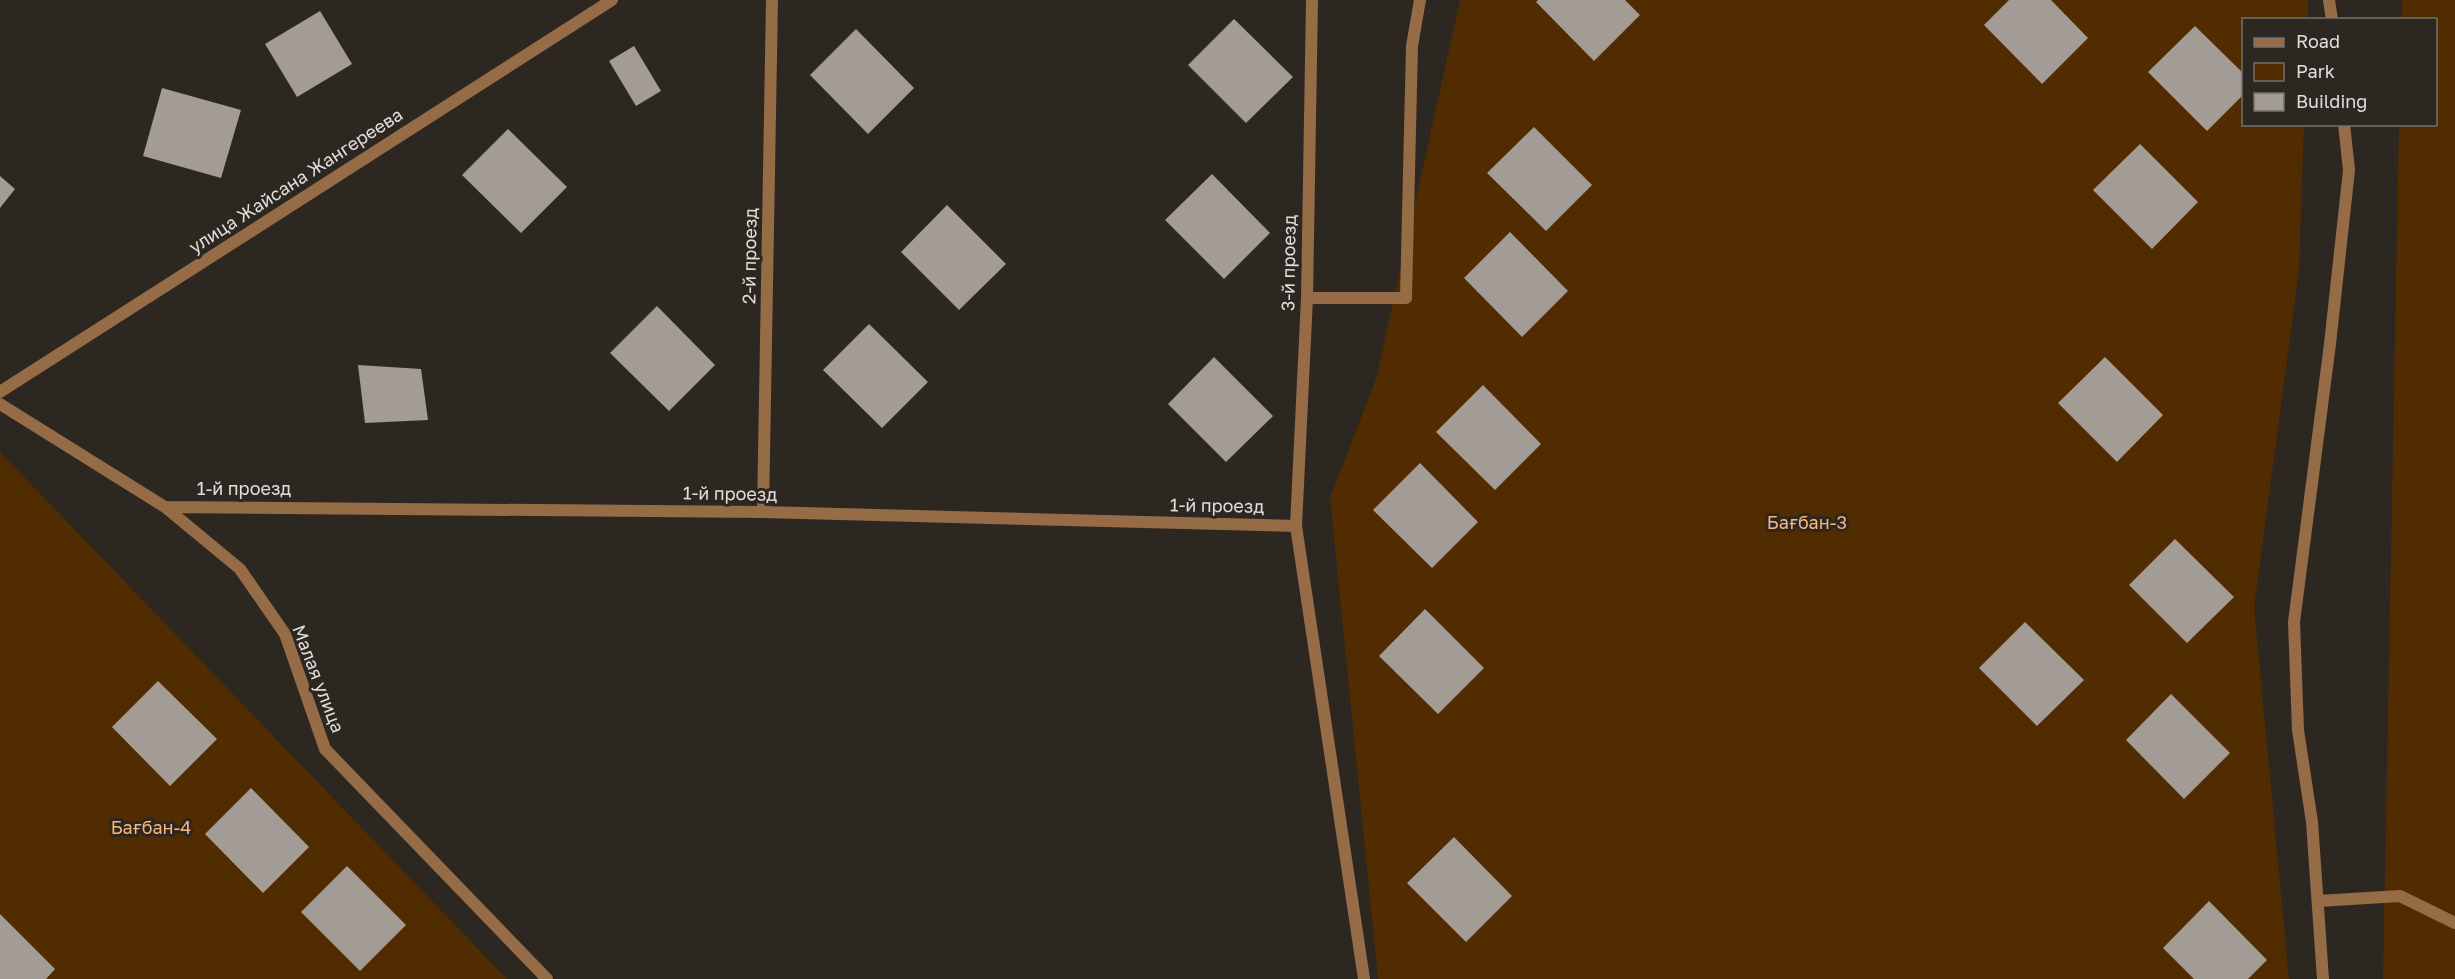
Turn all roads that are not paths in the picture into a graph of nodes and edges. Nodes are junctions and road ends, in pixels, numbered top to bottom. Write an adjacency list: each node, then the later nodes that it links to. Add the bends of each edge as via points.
1 (612, 0): 9 (street, улица Жайсана Жангереева)
2 (772, 0): 12 (street, 2-й проезд)
3 (1312, 0): 8 (street, 3-й проезд)
4 (1420, 0): 8 (street, via 1412,46 1406,298)
5 (2329, 0): 6 (street)
6 (2332, 18)
7 (2344, 126): 14 (street, via 2349,170 2294,622 2298,730 2312,822)
8 (1307, 298): 13 (street, 3-й проезд)
9 (0, 392)
10 (0, 404): 11 (street, Малая улица)
11 (165, 507): 12 (street, 1-й проезд); 16 (street, Малая улица, via 240,569 285,634 325,749)
12 (764, 512): 13 (street, 1-й проезд)
13 (1296, 526): 17 (street, 3-й проезд)
14 (2318, 902): 15 (street, via 2400,896); 18 (street)
15 (2455, 923)
16 (547, 979)
17 (1364, 979)
18 (2323, 979)

